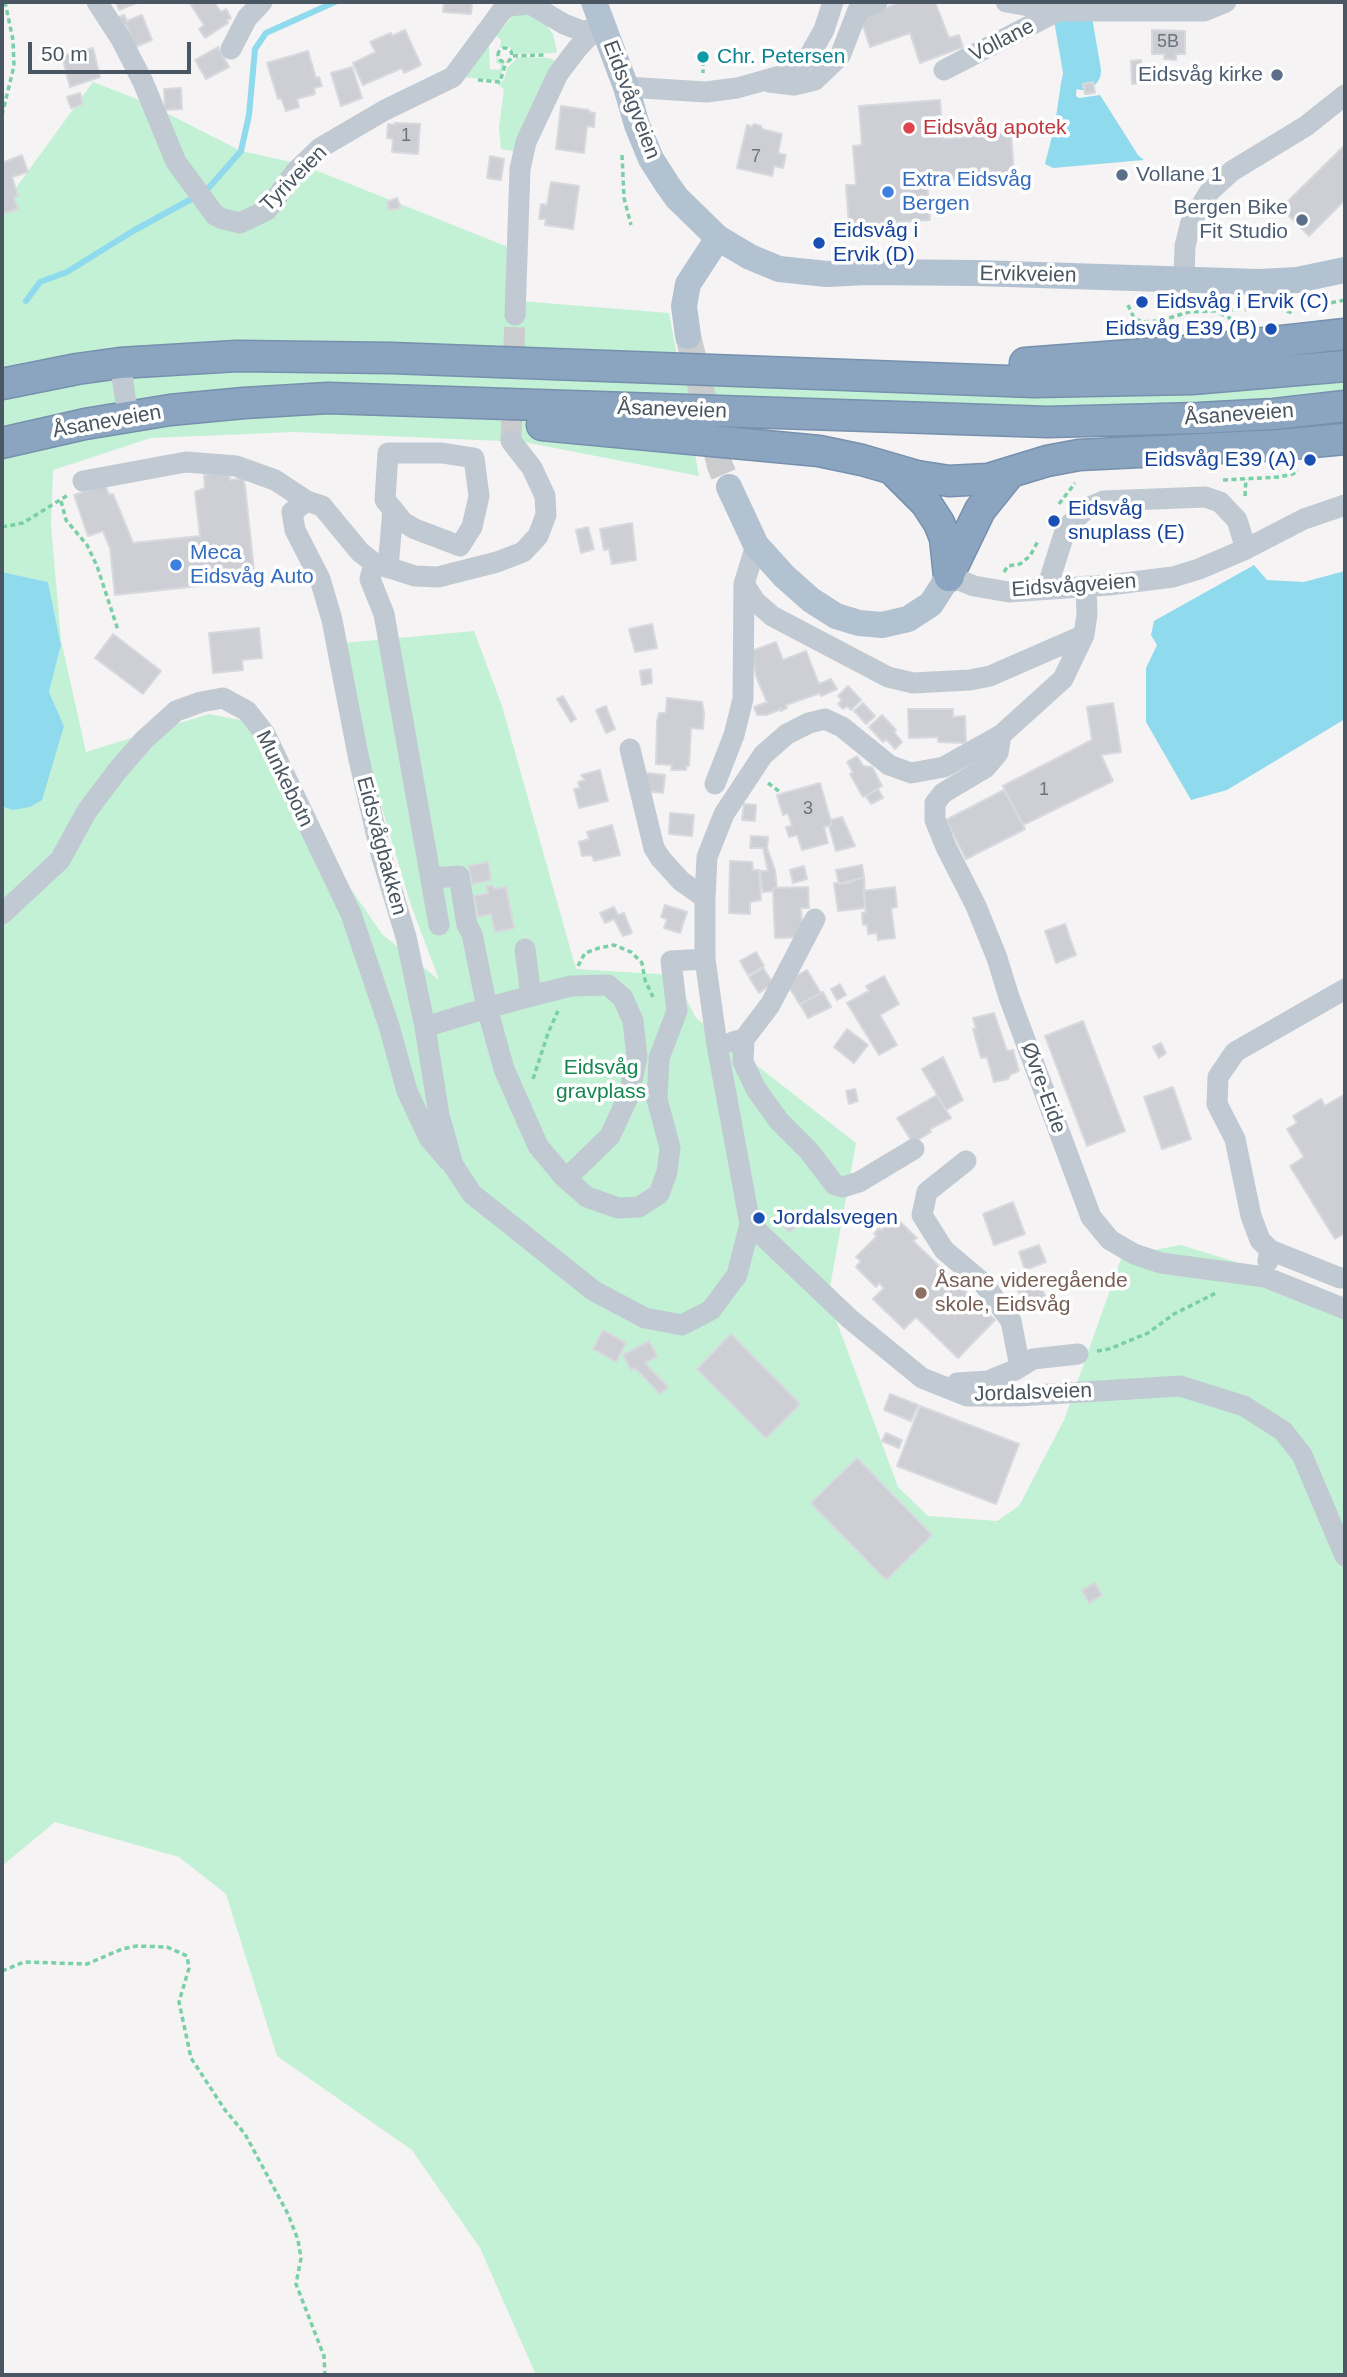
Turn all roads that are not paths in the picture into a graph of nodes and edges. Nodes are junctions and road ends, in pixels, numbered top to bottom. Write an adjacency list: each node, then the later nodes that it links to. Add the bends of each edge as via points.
1 (97, 2): 9 (street, Tyriveien, via 143,82 176,162 215,215 240,223 267,210 320,148 453,77 508,6 530,4 582,31)
2 (262, 2): 10 (street, via 247,18)
3 (594, 2): 9 (main road, Eidsvågveien)
4 (833, 2): 12 (street, via 808,58 787,74)
5 (877, 2): 12 (street, via 858,10 840,56 816,80 794,85)
6 (1006, 2): 8 (street)
7 (1226, 2): 8 (street, Vollane, via 1204,11)
8 (1068, 11): 11 (street, Vollane)
9 (604, 28): 13 (main road, Eidsvågveien); 18 (street, via 571,56 526,142 520,169)
10 (231, 49)
11 (944, 70)
12 (764, 82): 13 (street, via 706,92)
13 (625, 87): 15 (main road, Eidsvågveien, via 651,159 677,198)
14 (1345, 96): 17 (street, via 1232,171 1210,191 1191,222 1185,246)
15 (718, 238): 17 (main road, Ervikveien, via 779,269 806,274 867,272); 20 (main road, via 688,284 684,306)
16 (1345, 270): 17 (main road, Ervikveien, via 1297,280)
17 (1186, 289)
18 (514, 316)
19 (1345, 334): 23 (highway, via 1038,363 659,352)
20 (688, 336)
21 (120, 363): 23 (highway, Åsaneveien, via 282,356); 24 (highway, Åsaneveien); 27 (street)
22 (1345, 366): 23 (highway, Åsaneveien, via 1192,379 1034,382)
23 (611, 368)
24 (2, 384)
25 (328, 398): 26 (highway, Åsaneveien, via 934,419 1129,421); 27 (highway, Åsaneveien); 31 (highway, via 389,417 561,426 789,447 842,454)
26 (1345, 406)
27 (128, 416): 30 (highway, Åsaneveien)
28 (1345, 439): 32 (highway, via 1079,455)
29 (512, 441): 40 (street, via 545,496 546,515 538,536 523,552 438,577 415,576)
30 (2, 443)
31 (892, 469): 32 (highway, via 949,481); 41 (highway, via 939,523)
32 (1009, 474): 41 (highway, via 980,510)
33 (83, 481): 35 (street, via 186,462 236,466 275,481)
34 (729, 487): 38 (main road)
35 (307, 501): 40 (street, via 322,506 360,552); 59 (street, Eidsvågbakken, via 292,512 295,530 320,579 332,620 358,755)
36 (1345, 505): 39 (street, Eidsvågveien, via 1304,519)
37 (393, 509): 37 (street, via 385,500 388,453 474,458 479,496 471,527 460,546 415,529); 40 (street)
38 (756, 545): 41 (main road, via 811,600 836,616 859,623 882,625 908,619 931,604); 42 (street)
39 (1246, 549): 43 (street, Eidsvågveien, via 1173,577); 44 (street, via 1237,520 1220,502 1205,498 1104,502 1087,508 1066,528)
40 (381, 565): 49 (street, via 370,579 384,614)
41 (949, 576): 44 (street, Eidsvågveien, via 1009,592)
42 (744, 584): 45 (street, via 772,616 888,677 913,683 990,676); 48 (street, via 743,699)
43 (1086, 586): 44 (street, Eidsvågveien); 45 (street)
44 (1047, 588)
45 (1084, 635): 46 (street, via 1063,679)
46 (1001, 735): 50 (street, via 944,767 911,773 888,765 842,727 825,719 787,734 763,755 724,814 708,857); 68 (street, Øvre-Eide, via 999,753 985,768 943,793 935,803 935,820 997,958 1091,1217 1110,1240 1134,1254 1161,1263)
47 (630, 749): 50 (street, via 654,848 681,881)
48 (715, 784)
49 (432, 878): 53 (street); 58 (street, via 459,876)
50 (705, 898): 55 (street)
51 (2, 914): 64 (street, Munkebotn, via 60,860 87,811 117,771 176,711 223,698 247,711 265,734 351,914 407,1091 429,1138)
52 (814, 919): 60 (street, via 770,1005)
53 (439, 925)
54 (525, 950): 57 (street)
55 (705, 959): 61 (street); 65 (street, via 671,961 677,1011 659,1058 657,1099 670,1148 659,1194 639,1207 618,1208 587,1197)
56 (1345, 989): 67 (street, via 1235,1052 1218,1077 1217,1104 1235,1139 1251,1216 1260,1240)
57 (531, 996): 58 (street); 65 (street, via 571,986 608,985 624,998 633,1021 636,1057 629,1095 610,1136)
58 (487, 1008): 59 (street); 65 (street, via 504,1069 538,1146)
59 (425, 1027): 64 (street, Eidsvågbakken, via 439,1115)
60 (744, 1039): 61 (street); 62 (street, via 743,1062 756,1089 835,1185 859,1182)
61 (717, 1045): 66 (street)
62 (915, 1149)
63 (966, 1161): 72 (street, via 927,1192 922,1215 944,1250 983,1283 1011,1321)
64 (453, 1166): 66 (street, Eidsvågbakken, via 472,1195 594,1291 645,1318 682,1325 711,1311 737,1275)
65 (564, 1177)
66 (750, 1224): 73 (street, Jordalsveien, via 850,1319 922,1378)
67 (1270, 1250): 68 (street); 69 (street)
68 (1265, 1277): 70 (street, Øvre-Eide)
69 (1345, 1278)
70 (1343, 1310)
71 (1078, 1354): 72 (street, via 1033,1359)
72 (1020, 1367): 73 (street, via 988,1381)
73 (941, 1385): 74 (street, Jordalsveien, via 967,1396 1180,1386 1244,1406 1283,1431 1302,1455)
74 (1345, 1556)

